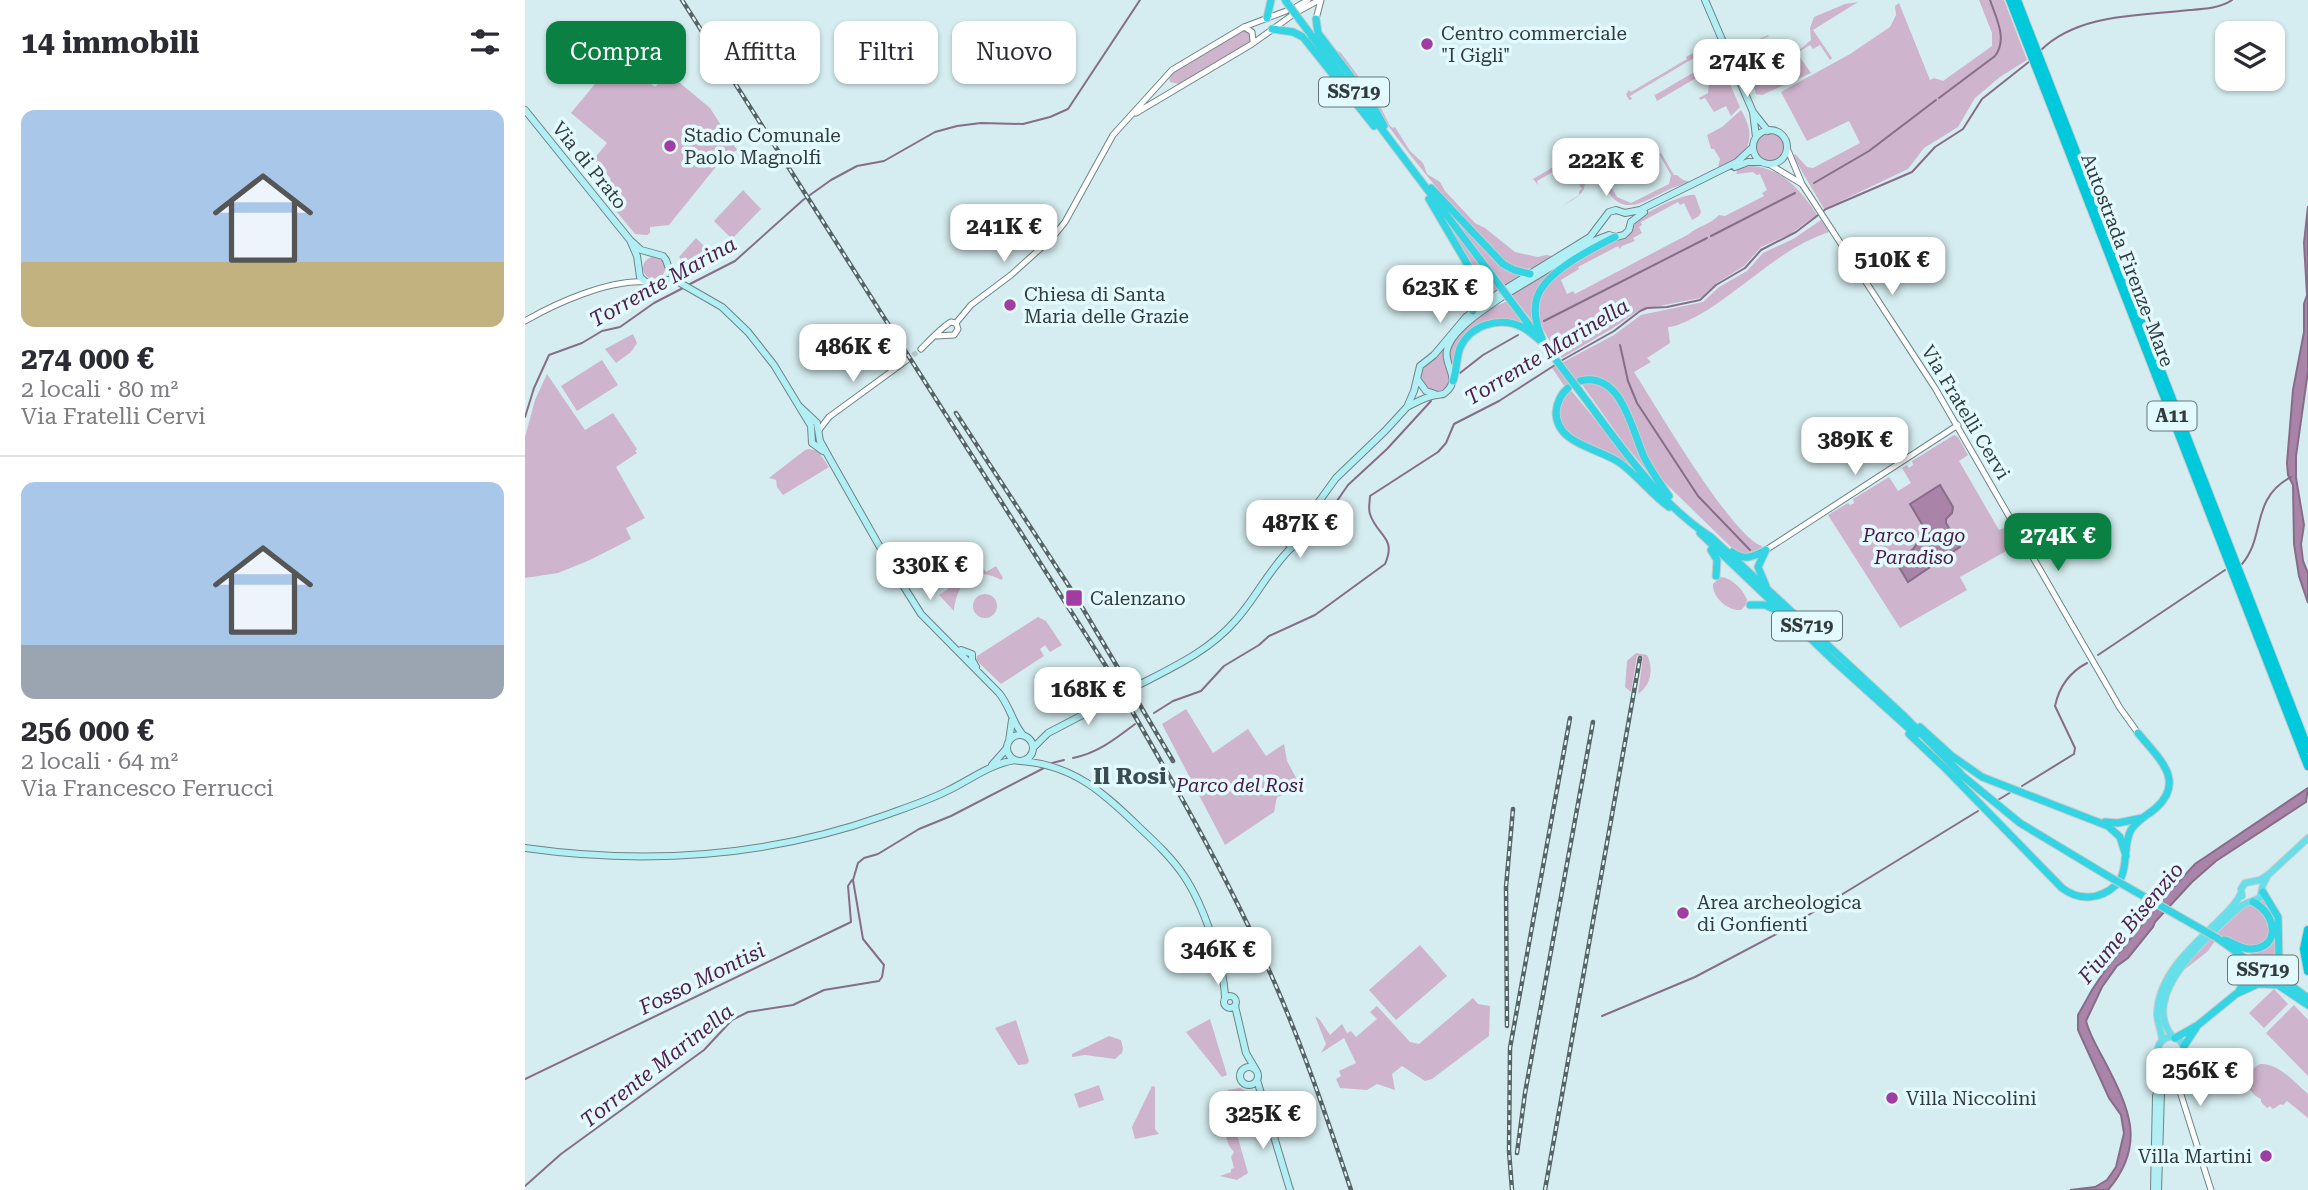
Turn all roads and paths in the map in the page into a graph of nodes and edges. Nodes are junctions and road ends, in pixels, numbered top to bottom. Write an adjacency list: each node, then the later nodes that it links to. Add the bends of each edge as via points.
1 (1271, 0): 10 (highway)
2 (1285, 0): 25 (highway, SS719, bridge)
3 (1308, 0): 4 (street, via 1298,9)
4 (1320, 0): 11 (street)
5 (1705, 0): 20 (main road, Via Fratelli Cervi)
6 (2010, 0): 14 (highway, Autostrada Firenze-Mare / A11)
7 (2017, 0): 14 (highway, Autostrada Firenze-Mare / A11)
8 (1286, 11): 10 (street)
9 (1291, 16): 13 (street)
10 (1267, 18): 12 (street)
11 (1315, 19): 25 (highway, via 1318,33 1372,104)
12 (1244, 27): 15 (street, via 1254,34); 17 (street)
13 (1272, 29): 15 (street); 25 (highway, via 1303,37)
14 (2029, 40): 16 (highway, Autostrada Firenze-Mare / A11)
15 (1252, 44): 18 (street)
16 (2038, 62): 87 (highway, Autostrada Firenze-Mare / A11); 91 (highway, Autostrada Firenze-Mare / A11)
17 (1167, 76): 18 (street, via 1168,83); 21 (street)
18 (1178, 87): 21 (street)
19 (525, 110): 35 (main road, Via di Prato)
20 (1753, 112): 22 (main road, Via Fratelli Cervi); 23 (main road, Via Fratelli Cervi)
21 (1128, 119): 47 (street, via 1113,135 1052,238 971,305)
22 (1768, 131): 23 (main road); 26 (main road, Via Fratelli Cervi, via 1780,134)
23 (1756, 137): 24 (main road, Via Fratelli Cervi)
24 (1753, 147): 27 (main road); 31 (main road, via 1737,162)
25 (1396, 148): 29 (highway, SS719)
26 (1787, 148): 28 (main road, via 1779,162); 30 (street, Via Fratelli Cervi)
27 (1761, 162): 28 (main road, Via Fratelli Cervi); 33 (main road, via 1741,164)
28 (1769, 164): 30 (street, Via Fratelli Cervi)
29 (1413, 171): 39 (highway, via 1503,264); 44 (highway, SS719); 45 (highway, via 1476,279 1478,296)
30 (1802, 184): 62 (street, Via Fratelli Cervi)
31 (1625, 213): 32 (main road, via 1611,211); 33 (main road)
32 (1603, 222): 34 (main road); 39 (main road, via 1590,237)
33 (1631, 222): 34 (main road, via 1626,234)
34 (1612, 236): 44 (main road, via 1596,240); 51 (highway, via 1540,289 1535,311)
35 (630, 240): 36 (main road, Via di Prato); 37 (main road, Via di Prato)
36 (651, 253): 37 (main road); 38 (main road, Via di Prato, via 663,256)
37 (638, 267): 41 (main road, Via di Prato); 42 (street, via 635,278)
38 (669, 269): 40 (main road); 43 (main road, Via di Prato)
39 (1530, 274): 44 (main road)
40 (663, 280): 41 (main road, Via di Prato); 43 (main road, Via di Prato)
41 (646, 282): 42 (street)
42 (626, 283): 46 (street, via 565,301)
43 (681, 284): 61 (main road, Via di Prato, via 722,307 759,345)
44 (1504, 291): 45 (main road); 51 (highway, SS719, bridge); 55 (main road, via 1449,343 1446,355)
45 (1473, 311): 54 (main road, via 1420,366)
46 (525, 321)
47 (956, 323): 48 (street); 49 (street, via 958,331)
48 (945, 327): 49 (street); 50 (street)
49 (949, 335): 50 (street)
50 (931, 339): 52 (street)
51 (1544, 344): 55 (highway, via 1510,323 1483,326 1463,342); 56 (highway, SS719, bridge)
52 (921, 349)
53 (907, 360): 60 (street)
54 (1417, 378): 58 (main road, via 1423,389); 59 (main road)
55 (1453, 381): 58 (main road, via 1446,392)
56 (1579, 385): 66 (highway, SS719, via 1640,470); 66 (highway, via 1595,380 1614,391 1644,457)
57 (1568, 388): 66 (highway, via 1556,411 1564,433 1618,461)
58 (1436, 395): 59 (main road)
59 (1407, 407): 65 (main road, via 1336,478)
60 (829, 417): 61 (street); 63 (street)
61 (813, 424): 63 (main road, Via di Prato); 64 (main road, Via di Prato, via 812,441)
62 (1958, 425): 72 (street); 83 (street, Via Fratelli Cervi)
63 (819, 430): 64 (main road, Via di Prato)
64 (818, 443): 81 (main road, Via di Prato, via 921,614 1005,700)
65 (1307, 518): 67 (main road); 68 (main road)
66 (1687, 519): 69 (highway, SS719)
67 (1296, 527): 68 (main road); 70 (main road, via 1286,532)
68 (1304, 534): 71 (main road, via 1300,545)
69 (1707, 538): 72 (highway, via 1742,557); 74 (highway, via 1717,560); 75 (highway, SS719); 77 (highway, SS719)
70 (1285, 542): 71 (main road); 73 (main road)
71 (1292, 547): 73 (main road)
72 (1766, 550): 75 (highway, via 1758,567)
73 (1280, 558): 78 (main road, via 1242,614 1220,637)
74 (1716, 576)
75 (1770, 592): 80 (highway, SS719)
76 (1750, 605): 77 (highway, via 1765,605)
77 (1785, 615): 80 (highway, SS719)
78 (1135, 687)
79 (1115, 698): 82 (main road)
80 (1902, 718): 93 (highway, via 1915,722 1982,777); 96 (highway, via 1909,734 2061,888 2077,896 2105,893 2118,882); 103 (highway, SS719, bridge, via 2020,824)
81 (1012, 720): 84 (main road, Via di Prato); 85 (main road)
82 (1048, 733): 84 (main road); 86 (main road)
83 (2138, 733): 92 (highway, via 2168,771 2170,785 2157,807)
84 (1025, 736): 85 (main road, via 1016,735); 86 (main road, Via di Prato)
85 (1008, 744): 88 (main road, via 1009,754); 90 (main road)
86 (1034, 748): 88 (main road, via 1029,758); 89 (main road, Via di Prato)
87 (2308, 748)
88 (1018, 760): 89 (main road); 90 (main road)
89 (1047, 764): 107 (main road, via 1107,796 1185,877 1197,898)
90 (991, 766): 95 (main road, via 927,800 829,833 772,845 712,855 626,857)
91 (2308, 766)
92 (2142, 818): 93 (highway); 96 (highway, via 2130,832)
93 (2102, 822): 96 (highway, via 2120,837)
94 (2308, 838): 97 (main road)
95 (525, 848)
96 (2126, 856)
97 (2268, 875): 98 (main road); 99 (main road)
98 (2254, 881): 99 (main road); 100 (main road, via 2245,883)
99 (2262, 890): 101 (main road, via 2258,900); 105 (highway, via 2278,917 2279,960)
100 (2241, 892): 101 (main road); 113 (main road, via 2183,956 2167,981 2157,1013)
101 (2251, 902): 103 (highway, via 2271,918 2268,941 2249,949); 112 (main road, via 2203,943 2175,976 2162,1016)
102 (2308, 930): 104 (highway, via 2304,949)
103 (2217, 938): 105 (highway, SS719); 106 (highway, via 2242,963 2245,977); 109 (highway, SS719)
104 (2308, 971)
105 (2292, 986): 108 (highway, SS719)
106 (2236, 994): 109 (highway, via 2255,984 2270,983); 111 (highway)
107 (1229, 997): 110 (main road, via 1236,1001); 110 (main road, via 1224,1004)
108 (2308, 998)
109 (2308, 1004)
110 (1232, 1007): 115 (main road)
111 (2198, 1025): 112 (highway); 114 (highway)
112 (2174, 1037): 113 (main road); 114 (main road)
113 (2162, 1041): 116 (main road)
114 (2184, 1046): 117 (main road, via 2181,1059)
115 (1246, 1053): 118 (main road); 119 (main road)
116 (2161, 1058): 117 (main road); 124 (main road, via 2163,1070 2156,1096)
117 (2170, 1063): 124 (main road, via 2161,1093); 125 (street)
118 (1242, 1069): 119 (main road); 121 (main road, via 1240,1078)
119 (1256, 1070): 120 (main road)
120 (1257, 1080): 121 (main road); 122 (main road)
121 (1248, 1085): 122 (main road)
122 (1263, 1103): 123 (main road)
123 (1290, 1190)
124 (2156, 1190)
125 (2211, 1190)

